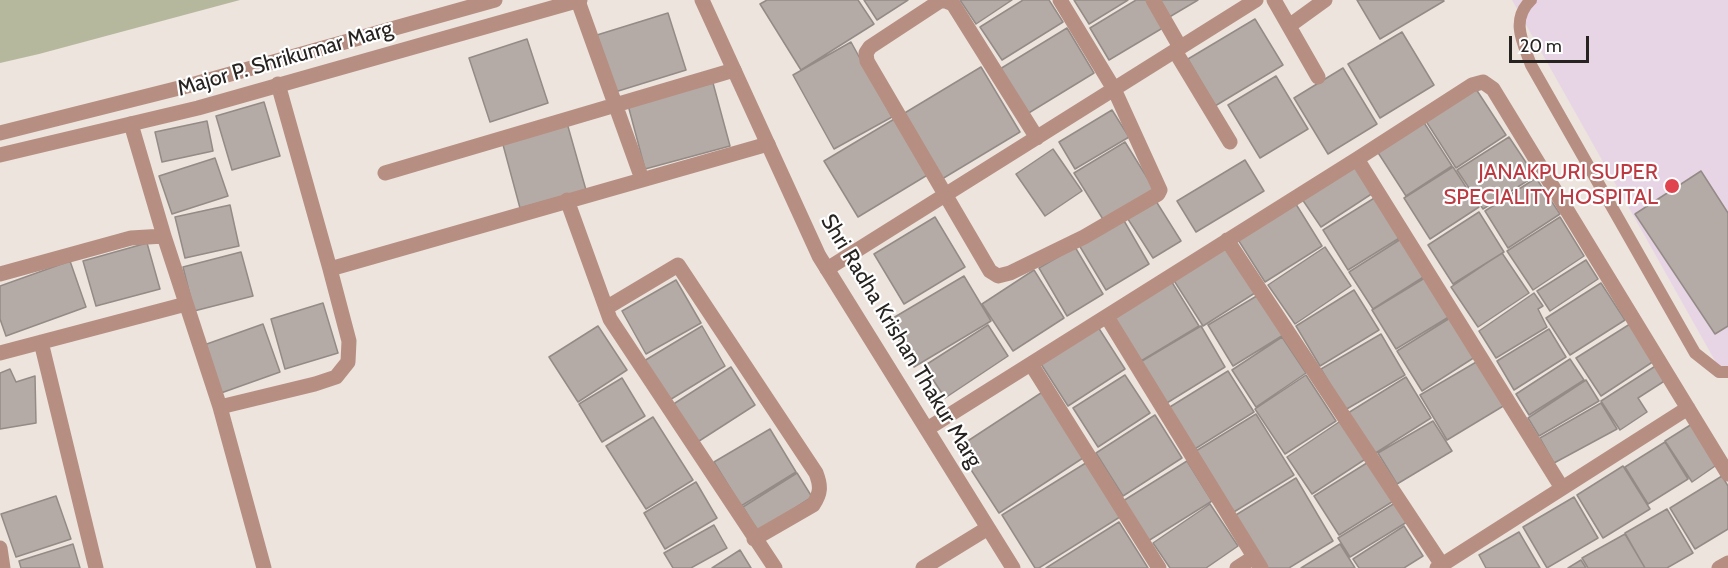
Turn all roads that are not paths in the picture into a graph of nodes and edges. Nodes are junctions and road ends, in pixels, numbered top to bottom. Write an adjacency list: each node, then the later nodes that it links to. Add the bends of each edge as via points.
1 (495, 0): 18 (street, Major P. Shrikumar Marg)
2 (579, 0): 14 (street, Major P. Shrikumar Marg); 16 (street)
3 (702, 0): 12 (street, Shri Radha Krishan Thakur Marg)
4 (1060, 0): 15 (street)
5 (1153, 0): 11 (street)
6 (1256, 0): 11 (street)
7 (1274, 0): 10 (street)
8 (1325, 0): 10 (street)
9 (1531, 0): 39 (lane, via 1524,6 1518,30 1531,65 1695,353 1719,372)
10 (1289, 26): 13 (street)
11 (1178, 49): 15 (street); 20 (street)
12 (734, 70): 16 (street); 21 (street, Shri Radha Krishan Thakur Marg)
13 (1318, 77)
14 (278, 84): 17 (street, Major P. Shrikumar Marg); 30 (street)
15 (1114, 89): 19 (street); 26 (street, via 1160,186 1158,194 1074,242 998,276 990,271)
16 (616, 105): 24 (street); 25 (street)
17 (131, 124): 22 (street, Major P. Shrikumar Marg); 28 (street)
18 (0, 134)
19 (1037, 138): 26 (street); 26 (street, via 953,4 940,2 866,53 867,61)
20 (1230, 142)
21 (768, 144): 25 (street); 31 (street, Shri Radha Krishan Thakur Marg)
22 (0, 155)
23 (1357, 159): 29 (street); 41 (street, via 1472,85 1483,82 1493,89); 44 (street)
24 (385, 173)
25 (642, 179): 27 (street)
26 (946, 195): 31 (street)
27 (567, 200): 30 (street); 34 (street)
28 (164, 236): 32 (street, via 131,238); 33 (street)
29 (1227, 240): 35 (street); 50 (street)
30 (330, 269): 40 (street, via 349,341 348,362 342,370 336,377 315,384)
31 (827, 269): 42 (street, Shri Radha Krishan Thakur Marg)
32 (0, 274)
33 (186, 304): 36 (street); 40 (street)
34 (606, 308): 46 (street); 46 (street, via 678,265 816,473 821,485 813,505)
35 (1107, 317): 38 (street); 49 (street)
36 (41, 342): 37 (street); 52 (street)
37 (0, 353)
38 (1031, 364): 42 (street); 57 (street)
39 (1728, 372)
40 (220, 407): 53 (street)
41 (1688, 408): 43 (street); 44 (street)
42 (927, 429): 45 (street, Shri Radha Krishan Thakur Marg)
43 (1728, 474)
44 (1562, 488): 50 (street)
45 (988, 528): 55 (street); 56 (street, Shri Radha Krishan Thakur Marg)
46 (754, 539): 54 (street)
47 (0, 551): 51 (street)
48 (1728, 562): 59 (street)
49 (1258, 563): 58 (street)
50 (1439, 566)
51 (3, 568)
52 (96, 568)
53 (264, 568)
54 (775, 568)
55 (922, 568)
56 (1013, 568)
57 (1159, 568)
58 (1237, 568)
59 (1719, 568)

